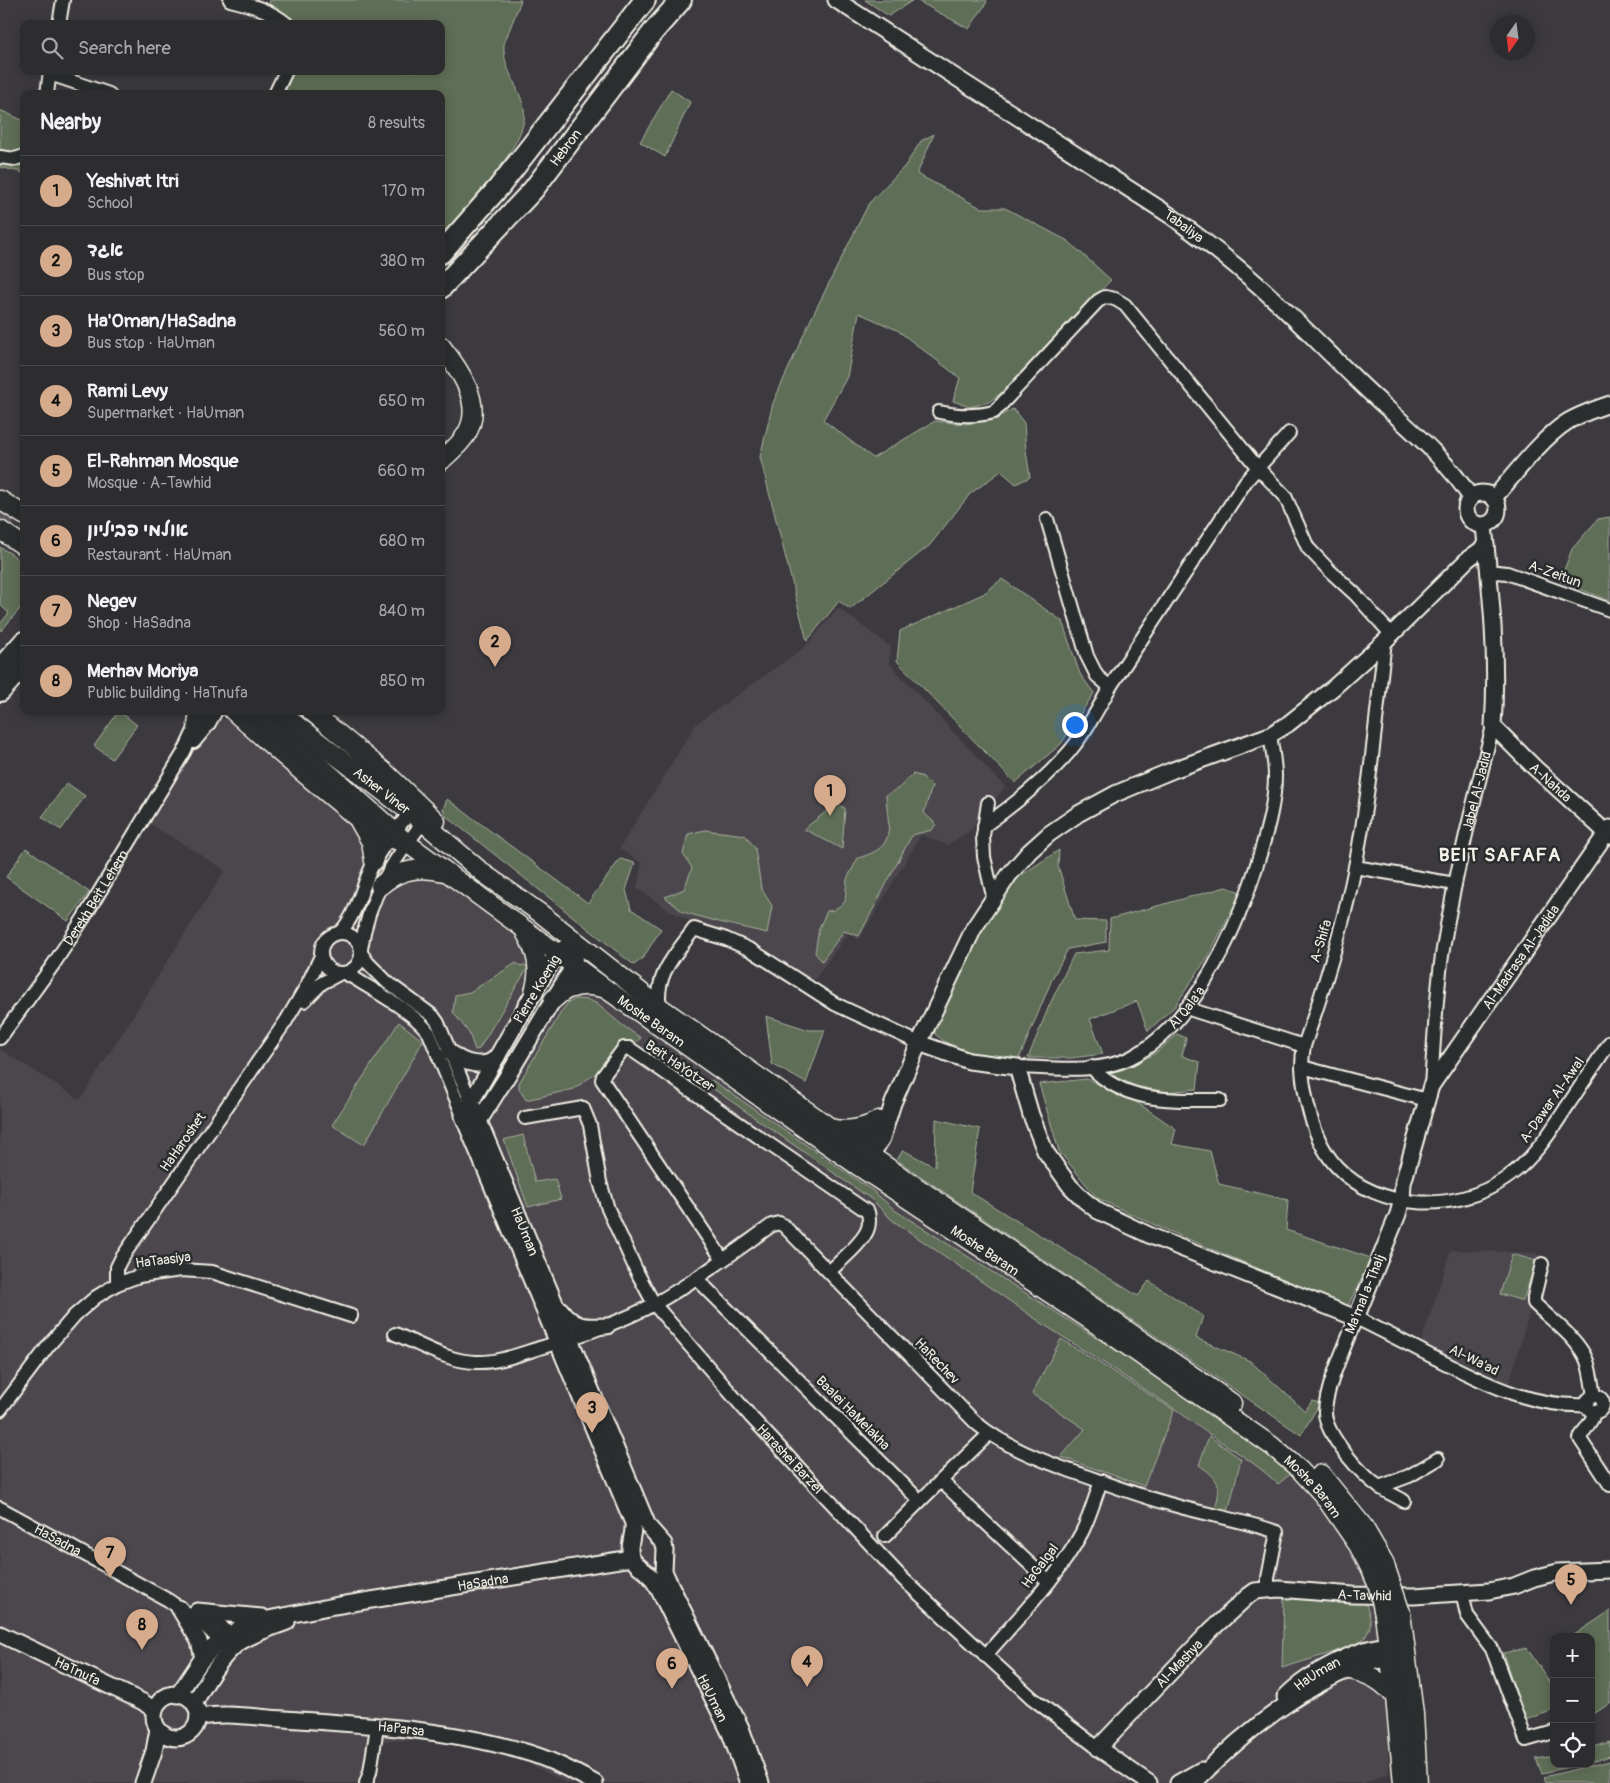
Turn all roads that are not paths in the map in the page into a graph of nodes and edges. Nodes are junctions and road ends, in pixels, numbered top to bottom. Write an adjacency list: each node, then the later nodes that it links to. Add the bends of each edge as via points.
1 (63, 0): 8 (street)
2 (230, 0): 9 (street, via 277,15)
3 (645, 0): 18 (highway, Hebron, via 517,165)
4 (682, 0): 19 (highway, Hebron, via 653,32 533,190)
5 (830, 0): 7 (street, Tabaliya)
6 (836, 0): 7 (street, Tabaliya)
7 (851, 10): 28 (street, Tabaliya, via 1171,216 1243,271 1427,446)
8 (60, 20)
9 (283, 20)
10 (50, 75): 13 (street)
11 (58, 75): 14 (street)
12 (284, 75): 15 (street)
13 (48, 90)
14 (98, 90)
15 (277, 90)
16 (0, 157): 17 (street)
17 (20, 157)
18 (445, 248)
19 (445, 284)
20 (445, 351): 22 (main road)
21 (445, 362): 22 (main road)
22 (460, 375): 26 (main road, via 472,402 471,425)
23 (1610, 404): 29 (street, via 1565,423)
24 (938, 412): 27 (street, via 978,416 994,412 1105,297 1125,305)
25 (1289, 433): 27 (street)
26 (445, 457)
27 (1258, 468): 39 (street, via 1285,496 1308,548 1355,594); 43 (street, via 1246,481)
28 (1471, 498): 29 (street, via 1480,493); 33 (street, via 1466,506 1467,516 1474,524)
29 (1494, 498): 33 (street, via 1498,513 1493,522)
30 (0, 500): 31 (main road)
31 (20, 512)
32 (1047, 520): 43 (street, via 1087,656 1097,676)
33 (1484, 526): 36 (street, Jabel Al-Jadid)
34 (0, 530): 35 (main road)
35 (20, 543)
36 (1486, 546): 37 (street, Jabel Al-Jadid); 39 (street, via 1468,559)
37 (1488, 571): 38 (street, A-Zeitun, via 1507,573); 51 (street, Jabel Al-Jadid, via 1495,650)
38 (1610, 610)
39 (1388, 638): 52 (street, via 1312,706); 61 (street, A-Shifa)
40 (20, 646): 42 (highway)
41 (20, 668): 44 (highway)
42 (0, 669)
43 (1110, 687): 57 (street, via 1069,751 1016,803)
44 (0, 691)
45 (214, 715): 53 (street, Derekh Beit Lehem, via 203,733)
46 (237, 715): 56 (main road)
47 (257, 715): 59 (main road, Asher Viner, via 316,762)
48 (284, 715): 55 (main road, Asher Viner)
49 (316, 715): 55 (main road, via 386,772)
50 (200, 716): 53 (street, Derekh Beit Lehem)
51 (1493, 726): 58 (street, A-Nahda, via 1534,767); 63 (street, Jabel Al-Jadid)
52 (1270, 734): 65 (street, via 1172,770 1078,814 1048,834 1029,852); 78 (street, Al Qala'a, via 1275,776 1273,800 1254,876 1238,919)
53 (184, 752): 80 (street, Derekh Beit Lehem, via 83,919)
54 (988, 803): 57 (street)
55 (420, 813): 59 (street); 68 (main road, Moshe Baram, via 449,834 483,873)
56 (356, 817): 59 (main road); 60 (main road, via 368,836)
57 (984, 826): 65 (street, via 984,857)
58 (1609, 832): 89 (street, Al-Madrasa Al-Jadida)
59 (397, 838): 60 (street); 62 (main road, Moshe Baram); 64 (street)
60 (374, 862): 67 (street, via 351,916)
61 (1355, 867): 63 (street); 83 (street, A-Shifa, via 1344,918)
62 (450, 874): 64 (main road, via 431,869 410,870 389,878); 66 (main road, Moshe Baram)
63 (1455, 884): 89 (street, Jabel Al-Jadid, via 1443,951)
64 (380, 886): 69 (street, via 365,926)
65 (993, 896): 82 (street, via 974,928)
66 (521, 925): 70 (main road, Moshe Baram); 75 (main road, via 537,956)
67 (339, 933): 69 (street, via 350,935); 71 (street, via 326,940)
68 (576, 942): 70 (street, Pierre Koenig); 72 (street, Pierre Koenig); 77 (main road, Moshe Baram)
69 (361, 951): 73 (street, via 358,964); 84 (street, HaUman, via 388,983 434,1016)
70 (557, 952): 72 (main road, Moshe Baram); 75 (street, Pierre Koenig)
71 (320, 956): 73 (street, via 326,968); 79 (street, HaHaroshet)
72 (574, 965): 74 (main road, Moshe Baram); 76 (street, Pierre Koenig)
73 (341, 973): 79 (street, HaHaroshet, via 315,989); 93 (street, via 354,978 424,1027)
74 (606, 989): 76 (main road, via 575,986 562,991); 99 (main road, Moshe Baram)
75 (534, 992): 85 (street, Pierre Koenig)
76 (553, 1000): 95 (street, Pierre Koenig)
77 (660, 1007): 82 (street, via 660,980 694,929 751,950 835,1004); 97 (main road, Moshe Baram)
78 (1186, 1008): 83 (street); 87 (street, Al Qala'a, via 1152,1044 1129,1059)
79 (286, 1021): 105 (street, HaHaroshet, via 121,1259)
80 (0, 1038)
81 (1610, 1042): 100 (street, A-Dawar Al-Awal, via 1535,1153 1505,1179 1490,1188 1462,1197 1425,1203)
82 (919, 1043): 86 (street, Al Qala'a, via 969,1061); 92 (street)
83 (1304, 1046): 88 (street, A-Shifa)
84 (450, 1052): 85 (street, via 472,1064 487,1063); 91 (street, HaUman)
85 (498, 1057): 91 (street, Pierre Koenig)
86 (1017, 1067): 87 (street, Al Qala'a); 109 (street, via 1037,1135 1045,1151 1070,1186 1098,1211 1164,1242)
87 (1091, 1067): 90 (street, via 1115,1086 1144,1097)
88 (1302, 1067): 89 (street); 100 (street, A-Shifa, via 1316,1134 1337,1167 1362,1187 1378,1195)
89 (1429, 1093): 100 (street, Ma'mal a-Thalj, via 1403,1182)
90 (1220, 1100)
91 (471, 1102): 93 (street, Pierre Koenig); 95 (street, HaUman)
92 (893, 1103): 96 (street); 98 (street, via 882,1138)
93 (463, 1116): 112 (street)
94 (525, 1118): 107 (street, Harashei Barzel, via 583,1108 590,1125 608,1209)
95 (479, 1121): 106 (street, HaUman)
96 (877, 1121): 97 (main road, via 860,1129); 98 (street)
97 (833, 1129): 98 (main road, Moshe Baram)
98 (865, 1151): 99 (street); 129 (main road, Moshe Baram, via 1096,1308 1295,1449 1326,1479 1373,1541)
99 (855, 1164): 129 (main road, Moshe Baram, via 1090,1320 1279,1451 1324,1496)
100 (1402, 1200): 109 (street, Ma'mal a-Thalj)
101 (723, 1260): 103 (street, HaRechev, via 779,1223); 103 (street, Beit HaYotzer, via 602,1080 624,1048 868,1212 870,1221 862,1239); 104 (street, HaRechev)
102 (1542, 1264): 113 (street, via 1534,1303 1576,1344 1586,1360)
103 (829, 1272): 115 (street, HaRechev)
104 (697, 1279): 107 (street, HaRechev); 121 (street, Baalei HaMelakha)
105 (116, 1284): 108 (street, HaTaasiya, via 139,1276 181,1270 212,1272); 114 (street, HaTaasiya, via 75,1316)
106 (553, 1299): 110 (street, via 568,1319 577,1324); 112 (street, HaUman)
107 (654, 1304): 110 (street, HaRechev); 141 (street, Harashei Barzel, via 752,1418 903,1579)
108 (350, 1316)
109 (1356, 1318): 113 (street, Al-Wa'ad, via 1496,1388 1541,1402); 120 (street, Ma'mal a-Thalj, via 1339,1360 1325,1414 1330,1431 1340,1446)
110 (607, 1326): 112 (street, HaRechev)
111 (395, 1334): 112 (street, via 446,1355 476,1362 504,1359)
112 (563, 1340): 124 (street, HaUman); 126 (street, HaUman, via 633,1522)
113 (1597, 1405): 119 (street, via 1580,1439)
114 (0, 1410)
115 (989, 1434): 117 (street); 118 (street, HaRechev, via 1027,1454)
116 (1438, 1459): 120 (street, via 1409,1476)
117 (941, 1481): 121 (street); 131 (street)
118 (1101, 1481): 131 (street, HaGalgal, via 1083,1530); 132 (street, HaRechev, via 1175,1506 1277,1532)
119 (1610, 1485)
120 (1379, 1487): 122 (street, Ma'mal a-Thalj)
121 (920, 1501): 125 (street)
122 (1404, 1501)
123 (0, 1508): 134 (street, HaSadna)
124 (655, 1535): 126 (street, via 641,1535); 127 (street, HaUman, via 664,1544)
125 (885, 1536)
126 (632, 1542): 128 (street, HaUman, via 630,1548)
127 (665, 1555): 128 (street, via 653,1568 647,1569); 161 (street, HaUman, via 664,1570 668,1580 742,1728)
128 (636, 1563): 135 (street, HaSadna); 160 (street, HaUman, via 658,1588 730,1733)
129 (1378, 1566): 140 (main road, Moshe Baram, bridge, via 1393,1614)
130 (1610, 1570): 133 (street, A-Tawhid, via 1558,1572 1514,1586)
131 (1049, 1582): 141 (street, HaGalgal)
132 (1268, 1589): 133 (street, A-Tawhid, via 1396,1596); 153 (street, Al-Mashya, via 1255,1591 1222,1619)
133 (1462, 1593): 151 (street, via 1467,1615 1492,1649 1526,1740)
134 (173, 1604): 136 (street, HaSadna); 139 (street, HaSadna); 142 (street, via 199,1641)
135 (334, 1606): 137 (street, HaSadna); 139 (street, HaSadna, via 244,1640)
136 (197, 1611): 137 (street); 139 (street, HaSadna, via 216,1620)
137 (271, 1618): 139 (street, HaSadna, via 246,1626)
138 (0, 1634): 146 (street, HaTnufa, via 144,1702)
139 (227, 1641): 142 (street); 147 (street, via 221,1662)
140 (1395, 1649): 143 (street, HaUman); 145 (main road, Moshe Baram); 148 (street, HaUman, via 1358,1653 1325,1667 1288,1694); 154 (main road, Moshe Baram, via 1414,1714)
141 (986, 1656): 153 (street, Harashei Barzel, via 1032,1698)
142 (203, 1658): 144 (street)
143 (1350, 1670): 145 (main road, via 1374,1678 1389,1688); 148 (street, HaUman, via 1306,1693)
144 (178, 1695): 146 (street, via 166,1697); 147 (street, via 187,1697)
145 (1395, 1697): 154 (main road, Moshe Baram)
146 (155, 1711): 150 (street)
147 (196, 1711): 149 (street, HaParsa); 152 (street, via 196,1724 191,1732)
148 (1259, 1724): 155 (street, HaUman)
149 (377, 1727): 158 (street); 159 (street, HaParsa, via 440,1734 523,1751)
150 (158, 1729): 152 (street); 157 (street)
151 (1550, 1733)
152 (177, 1738): 157 (street)
153 (1098, 1748): 156 (street, Harashei Barzel)
154 (1408, 1753): 164 (main road, Moshe Baram); 165 (main road, Moshe Baram)
155 (1209, 1766): 162 (street, HaUman); 163 (street, HaUman)
156 (1144, 1781)
157 (144, 1782)
158 (369, 1782)
159 (595, 1783)
160 (748, 1783)
161 (762, 1783)
162 (1178, 1783)
163 (1194, 1783)
164 (1403, 1783)
165 (1418, 1783)

